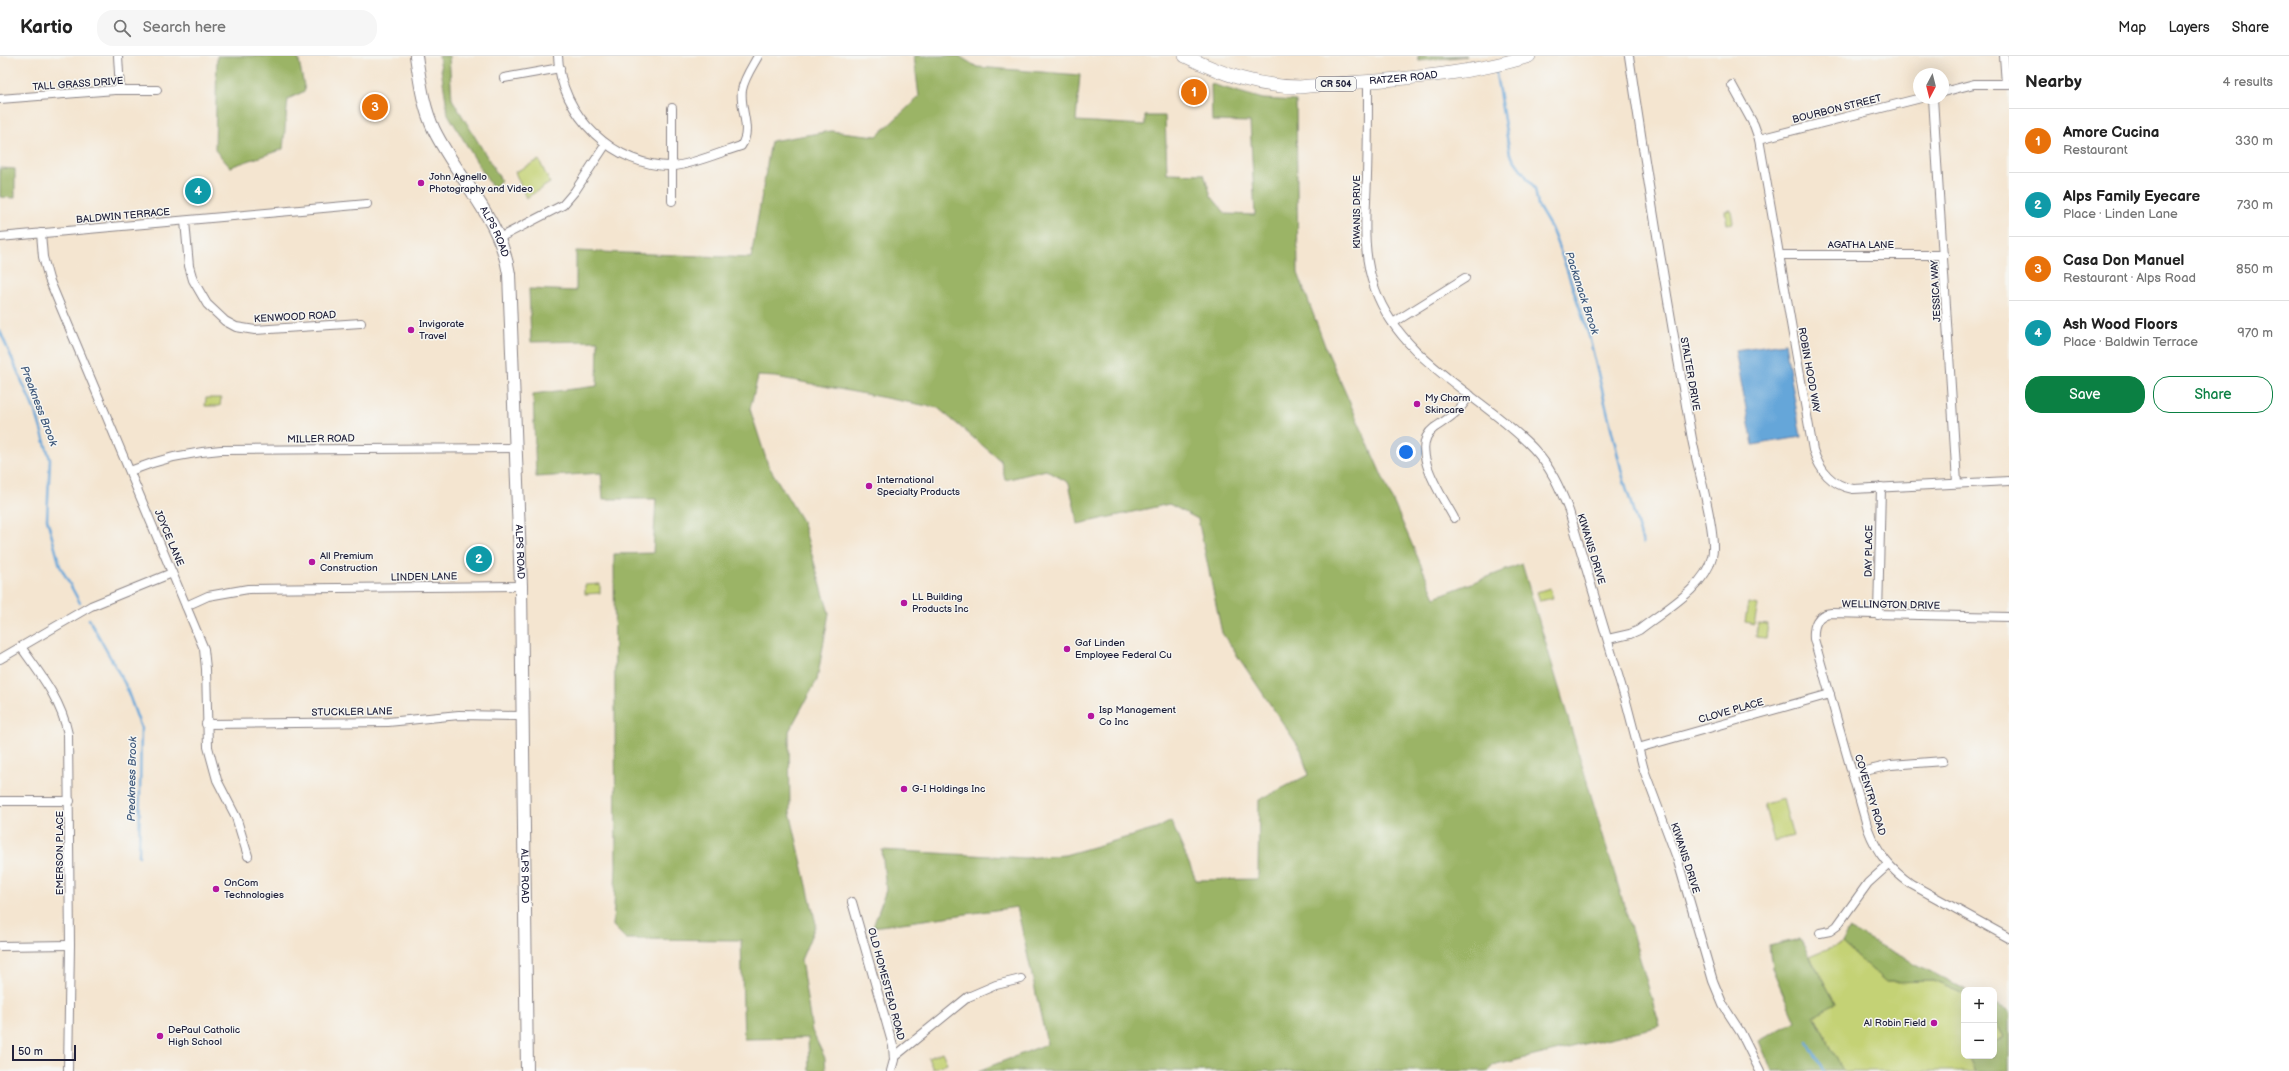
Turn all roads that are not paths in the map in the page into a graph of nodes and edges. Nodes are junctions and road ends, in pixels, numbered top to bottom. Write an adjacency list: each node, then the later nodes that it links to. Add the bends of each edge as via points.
1 (118, 56): 14 (street)
2 (416, 56): 29 (main road, ALPS ROAD, via 422,93 434,131)
3 (558, 56): 9 (street)
4 (758, 56): 23 (street, via 747,74 742,91 747,129 746,138 741,146)
5 (1185, 56): 11 (main road, RATZER ROAD / CR 504, via 1217,71 1266,86 1300,87)
6 (1530, 56): 11 (main road, RATZER ROAD / CR 504, via 1496,65)
7 (1629, 56): 47 (street, STALTER DRIVE, via 1661,270 1714,545 1710,566 1699,583 1639,630)
8 (2004, 56): 12 (street)
9 (560, 68): 10 (street); 22 (street, via 566,90 582,121)
10 (504, 78)
11 (1368, 81): 34 (street, KIWANIS DRIVE, via 1366,254 1374,289)
12 (2007, 84): 16 (street, via 1974,84)
13 (1732, 85): 21 (street, ROBIN HOOD WAY)
14 (120, 90): 15 (street, TALL GRASS DRIVE); 17 (street, TALL GRASS DRIVE)
15 (157, 90)
16 (1949, 90)
17 (0, 99)
18 (1913, 100): 21 (street, BOURBON STREET)
19 (1933, 104): 31 (street, JESSICA WAY)
20 (672, 108): 23 (street)
21 (1759, 139): 30 (street, ROBIN HOOD WAY)
22 (606, 144): 23 (street, via 632,159); 29 (street, via 563,205)
23 (672, 166): 24 (street)
24 (672, 201)
25 (367, 204): 26 (street, BALDWIN TERRACE)
26 (185, 221): 27 (street, BALDWIN TERRACE); 33 (street, KENWOOD ROAD, via 194,280 206,304 225,321 236,327 255,330)
27 (41, 233): 28 (street, BALDWIN TERRACE); 37 (street, JOYCE LANE, via 43,257 49,279)
28 (0, 237)
29 (499, 238): 36 (main road, ALPS ROAD, via 505,252 509,274)
30 (1779, 255): 31 (street, AGATHA LANE); 40 (street, ROBIN HOOD WAY, via 1816,461 1828,478 1844,488)
31 (1944, 255): 39 (street, JESSICA WAY)
32 (1465, 278): 34 (street)
33 (361, 323)
34 (1393, 323): 35 (street, KIWANIS DRIVE, via 1412,347)
35 (1470, 395): 41 (street, via 1459,411 1429,434 1424,448 1426,463); 47 (street, KIWANIS DRIVE, via 1520,436 1537,453 1552,474 1569,511)
36 (515, 448): 37 (street, MILLER ROAD, via 221,450 157,460); 43 (main road, ALPS ROAD)
37 (130, 472): 42 (street, JOYCE LANE)
38 (2009, 481): 39 (street, ROBIN HOOD WAY)
39 (1957, 483): 40 (street, ROBIN HOOD WAY)
40 (1881, 487): 45 (street, DAY PLACE)
41 (1454, 518)
42 (172, 573): 44 (street, JOYCE LANE); 48 (street, via 91,606)
43 (521, 586): 44 (street, LINDEN LANE, via 248,589 208,596); 52 (main road, ALPS ROAD)
44 (186, 606): 53 (street, JOYCE LANE, via 206,659)
45 (1878, 615): 46 (street, WELLINGTON DRIVE); 50 (street, WELLINGTON DRIVE, via 1823,615 1813,632)
46 (2009, 617)
47 (1608, 639): 54 (street, KIWANIS DRIVE)
48 (21, 647): 49 (street); 58 (street, EMERSON PLACE, via 55,695 65,720 69,743)
49 (0, 659)
50 (1820, 660): 51 (street, COVENTRY ROAD)
51 (1830, 694): 54 (street, CLOVE PLACE); 56 (street, COVENTRY ROAD)
52 (522, 716): 53 (street, STUCKLER LANE, via 459,715 388,722); 69 (main road, ALPS ROAD)
53 (206, 724): 59 (street, JOYCE LANE, via 212,764 236,817)
54 (1638, 748): 71 (street, KIWANIS DRIVE, via 1677,858 1712,981)
55 (1943, 761): 56 (street, via 1892,765)
56 (1852, 774): 60 (street, COVENTRY ROAD, via 1873,842)
57 (0, 801): 58 (street)
58 (70, 801): 65 (street, EMERSON PLACE)
59 (248, 856)
60 (1888, 865): 62 (street, via 1868,883 1837,926); 63 (street, COVENTRY ROAD, via 1911,884)
61 (852, 902): 67 (street, OLD HOMESTEAD ROAD)
62 (1820, 933)
63 (2009, 938)
64 (0, 946): 65 (street)
65 (70, 946): 68 (street, EMERSON PLACE)
66 (1021, 979): 67 (street, via 996,985 968,997)
67 (894, 1057): 70 (street, OLD HOMESTEAD ROAD)
68 (68, 1071)
69 (527, 1071)
70 (891, 1071)
71 (1760, 1071)

